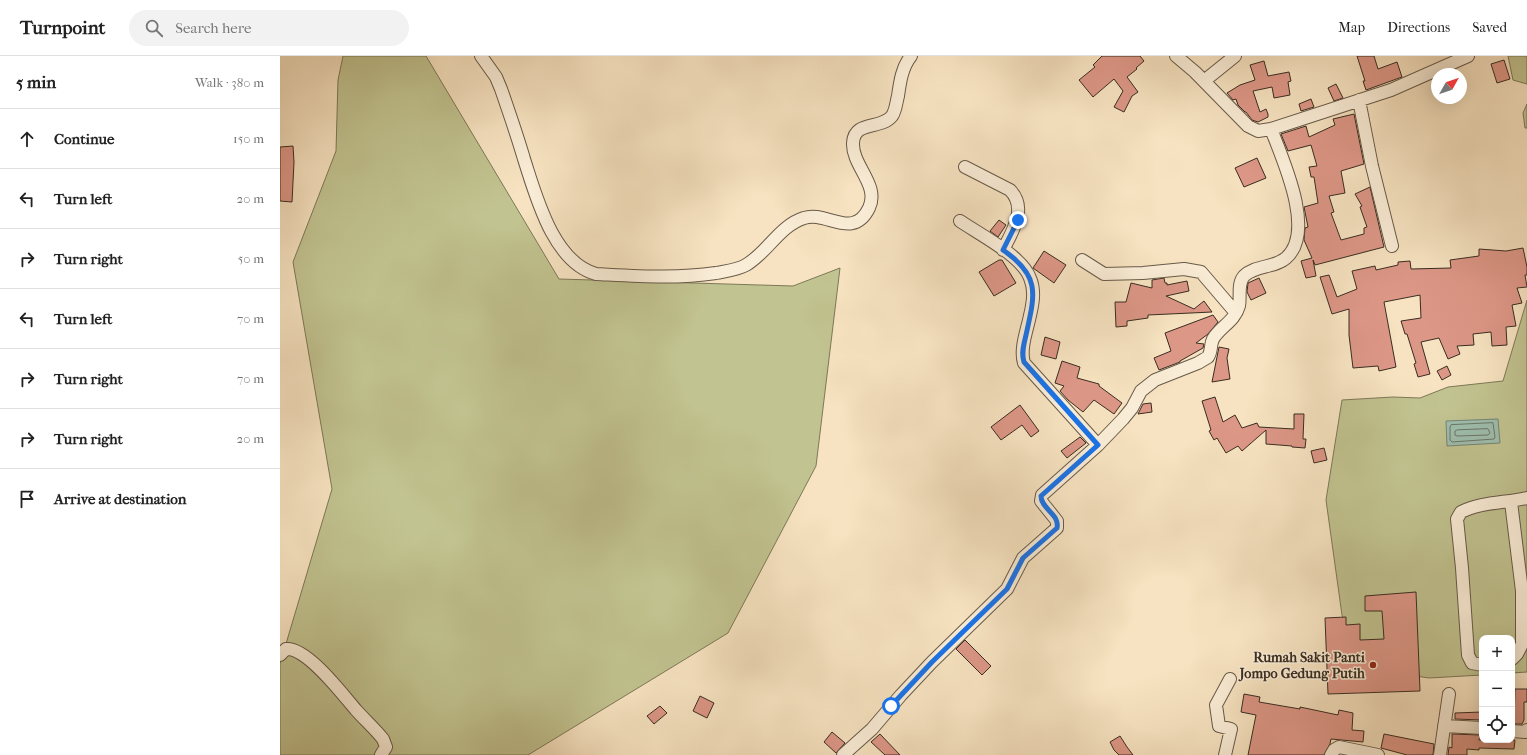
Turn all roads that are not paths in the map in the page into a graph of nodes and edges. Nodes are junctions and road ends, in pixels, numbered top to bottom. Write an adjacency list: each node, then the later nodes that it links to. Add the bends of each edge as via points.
1 (481, 56): 2 (street, via 501,88 540,207 551,230 575,262 588,272 596,274 677,277 735,270 744,266 789,225 806,217 814,216 842,224 859,220 870,207 871,195 869,183 854,152 853,141 862,127 884,123 892,115 900,80)
2 (911, 56)
3 (1176, 56): 6 (street)
4 (1235, 56): 6 (street)
5 (1468, 56): 7 (street, via 1391,90)
6 (1204, 81): 8 (street, via 1248,126 1258,131)
7 (1359, 100): 8 (street); 11 (street)
8 (1271, 129): 14 (street, via 1294,198 1298,215 1298,234 1294,248 1285,259 1254,270 1245,276 1240,285)
9 (965, 167): 12 (street, via 1010,190 1015,197 1018,220)
10 (960, 221): 12 (street)
11 (1392, 246)
12 (1003, 250): 15 (street, via 1025,268 1033,291 1033,305 1022,352 1024,362)
13 (1082, 260): 14 (street, via 1104,274 1143,274 1184,269 1201,272)
14 (1236, 312): 15 (street, via 1215,336 1208,357 1155,380 1141,391 1128,413)
15 (1098, 445): 28 (street, via 1041,496 1041,501 1057,520 1057,528 1023,558 1007,589 928,666 872,729)
16 (1527, 498): 17 (street)
17 (1511, 502): 19 (street, via 1522,591 1522,644); 20 (street, via 1474,507 1461,512 1457,519 1468,655 1472,663)
18 (285, 652): 27 (street, via 295,650 321,670 380,734 386,747)
19 (1515, 656)
20 (1479, 665)
21 (1230, 678): 29 (street, via 1216,705 1219,726 1231,729)
22 (1448, 694): 23 (street)
23 (1444, 726): 24 (street); 32 (street)
24 (1479, 728)
25 (1527, 730): 26 (street)
26 (1515, 731)
27 (381, 755)
28 (844, 755)
29 (1225, 755)
30 (1331, 755): 31 (street, via 1339,747)
31 (1378, 755)
32 (1440, 755)

